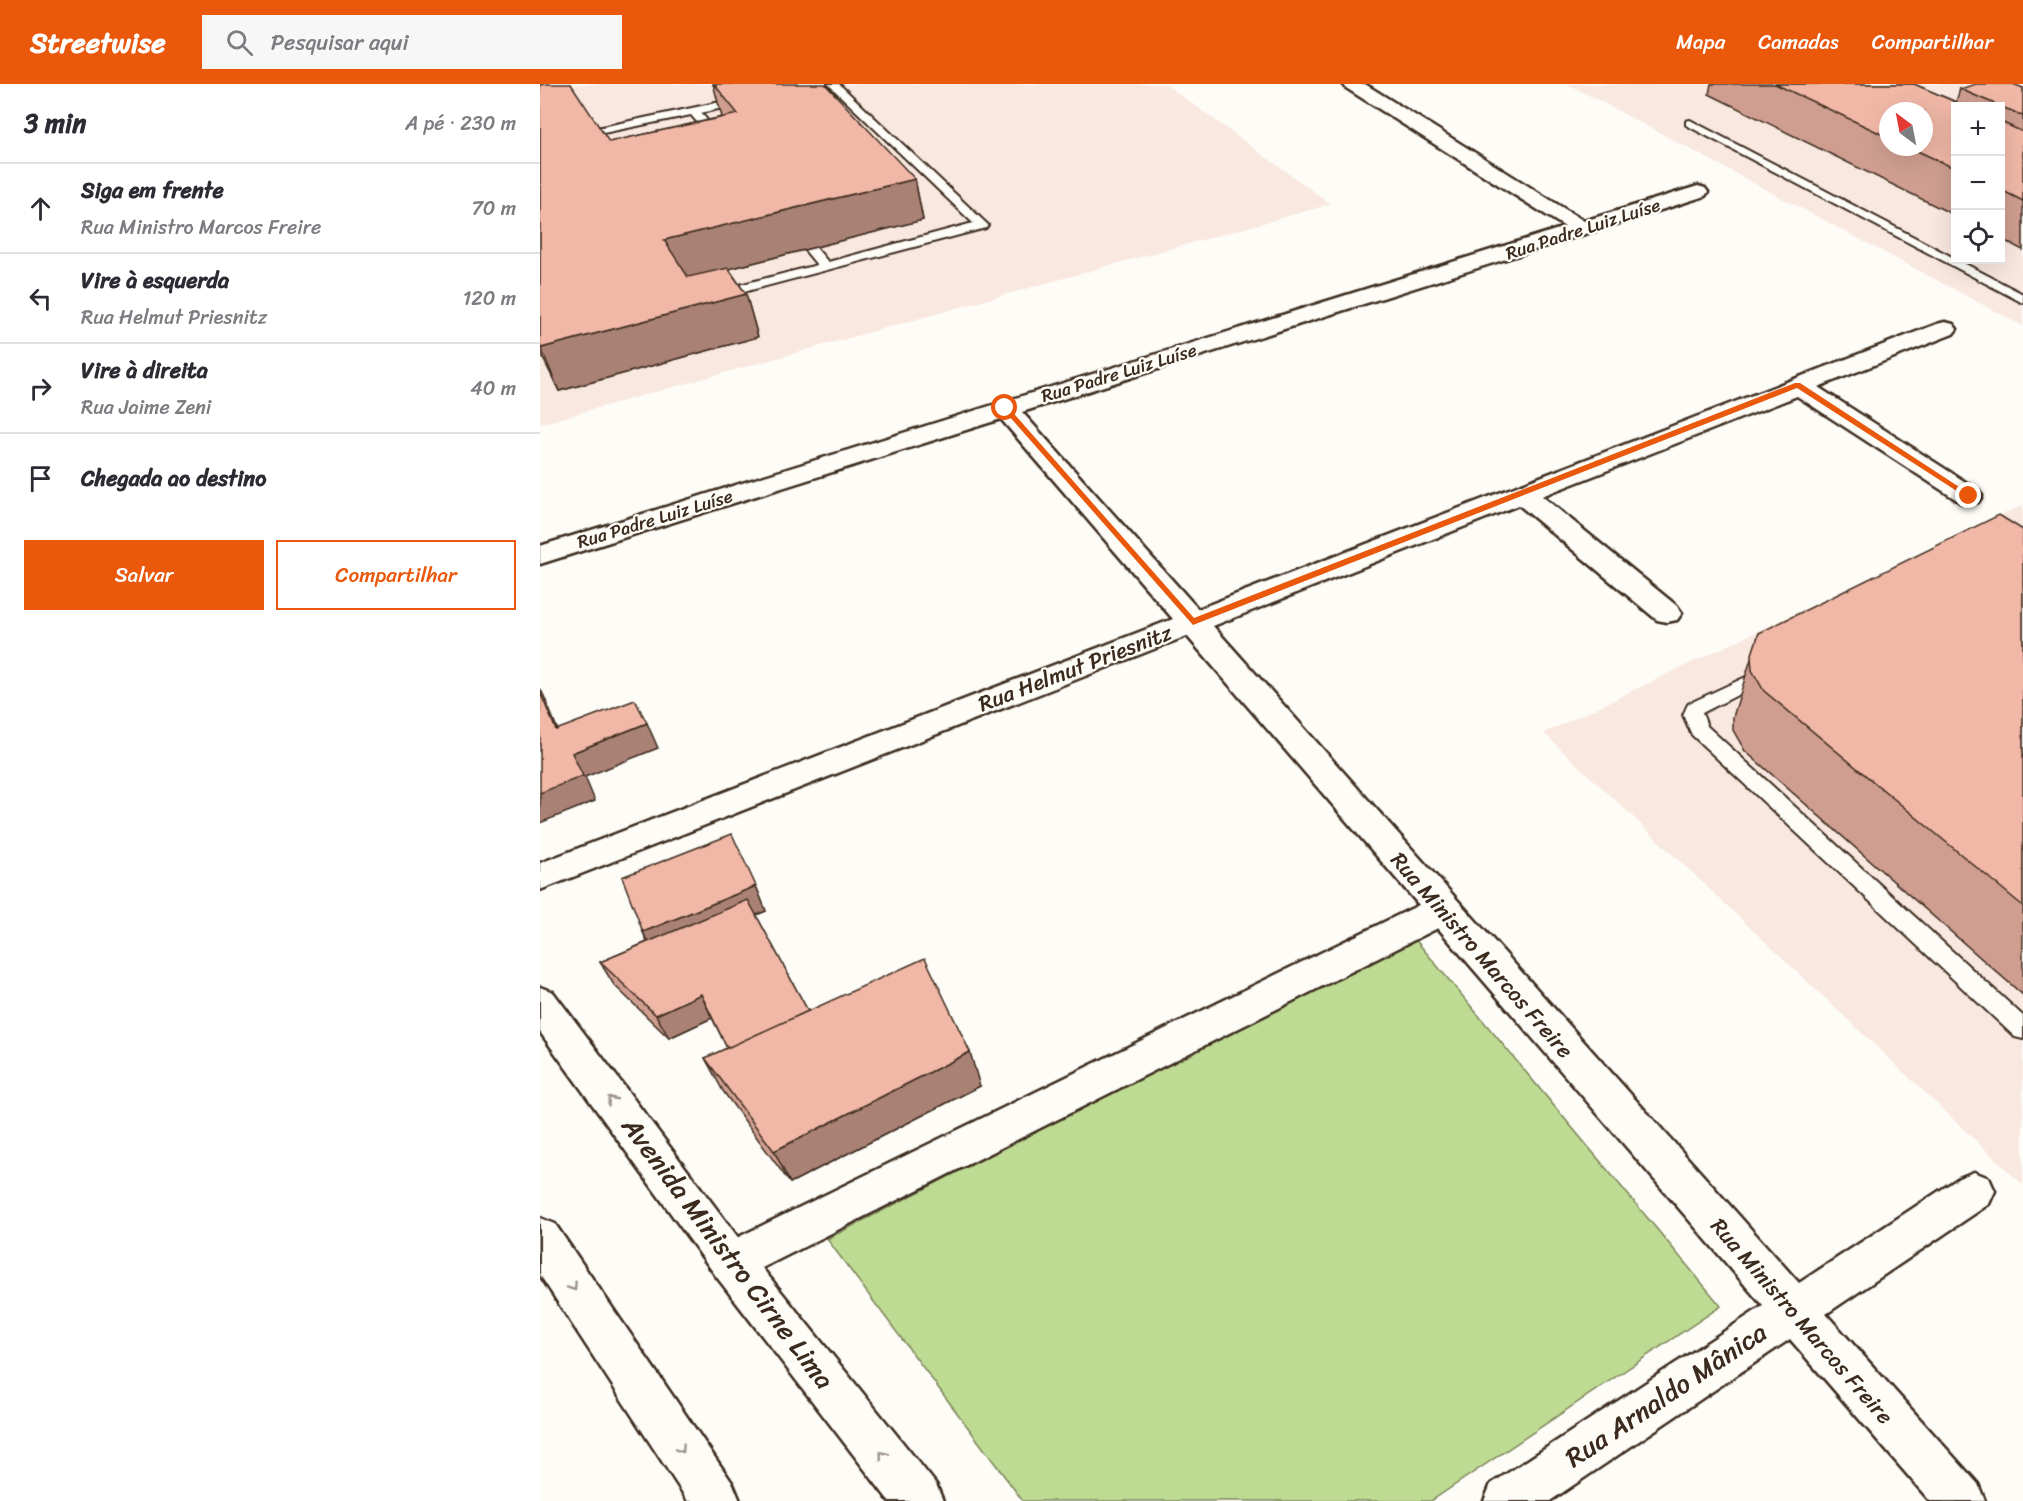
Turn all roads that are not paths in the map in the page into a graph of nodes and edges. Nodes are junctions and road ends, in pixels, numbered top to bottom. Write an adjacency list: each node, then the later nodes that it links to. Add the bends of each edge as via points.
1 (833, 84): 11 (lane, via 982,225)
2 (1352, 84): 10 (street)
3 (762, 96): 4 (lane)
4 (694, 111): 6 (lane); 7 (lane)
5 (1690, 123): 13 (lane)
6 (540, 143)
7 (730, 154)
8 (1698, 192): 10 (street, Rua Padre Luiz Luíse)
9 (782, 215): 11 (lane)
10 (1583, 229): 16 (street, Rua Padre Luiz Luíse)
11 (826, 267): 12 (lane)
12 (700, 299)
13 (2023, 299)
14 (1945, 329): 15 (street, Rua Helmut Priesnitz)
15 (1797, 385): 17 (street, Rua Helmut Priesnitz); 18 (street)
16 (1005, 408): 19 (street, Rua Padre Luiz Luíse); 21 (street, Rua Ministro Marcos Freire)
17 (1521, 493): 20 (street); 21 (street, Rua Helmut Priesnitz)
18 (1969, 496)
19 (540, 555)
20 (1667, 613)
21 (1193, 622): 23 (street, Rua Helmut Priesnitz); 24 (street, Rua Ministro Marcos Freire)
22 (1780, 667): 26 (lane, via 1695,709 1692,715 1699,730)
23 (540, 877)
24 (1442, 910): 29 (street); 30 (street, Rua Ministro Marcos Freire)
25 (540, 1003): 29 (street, Avenida Ministro Cirne Lima, one-way to 25)
26 (2023, 1030)
27 (1974, 1191): 30 (street, Rua Arnaldo Mânica)
28 (540, 1238): 31 (street, one-way to 31)
29 (731, 1262): 32 (street, Avenida Ministro Cirne Lima, one-way to 29)
30 (1792, 1310): 33 (street, Rua Arnaldo Mânica); 34 (street, Rua Ministro Marcos Freire)
31 (716, 1501)
32 (919, 1501)
33 (1508, 1501)
34 (1961, 1501)

